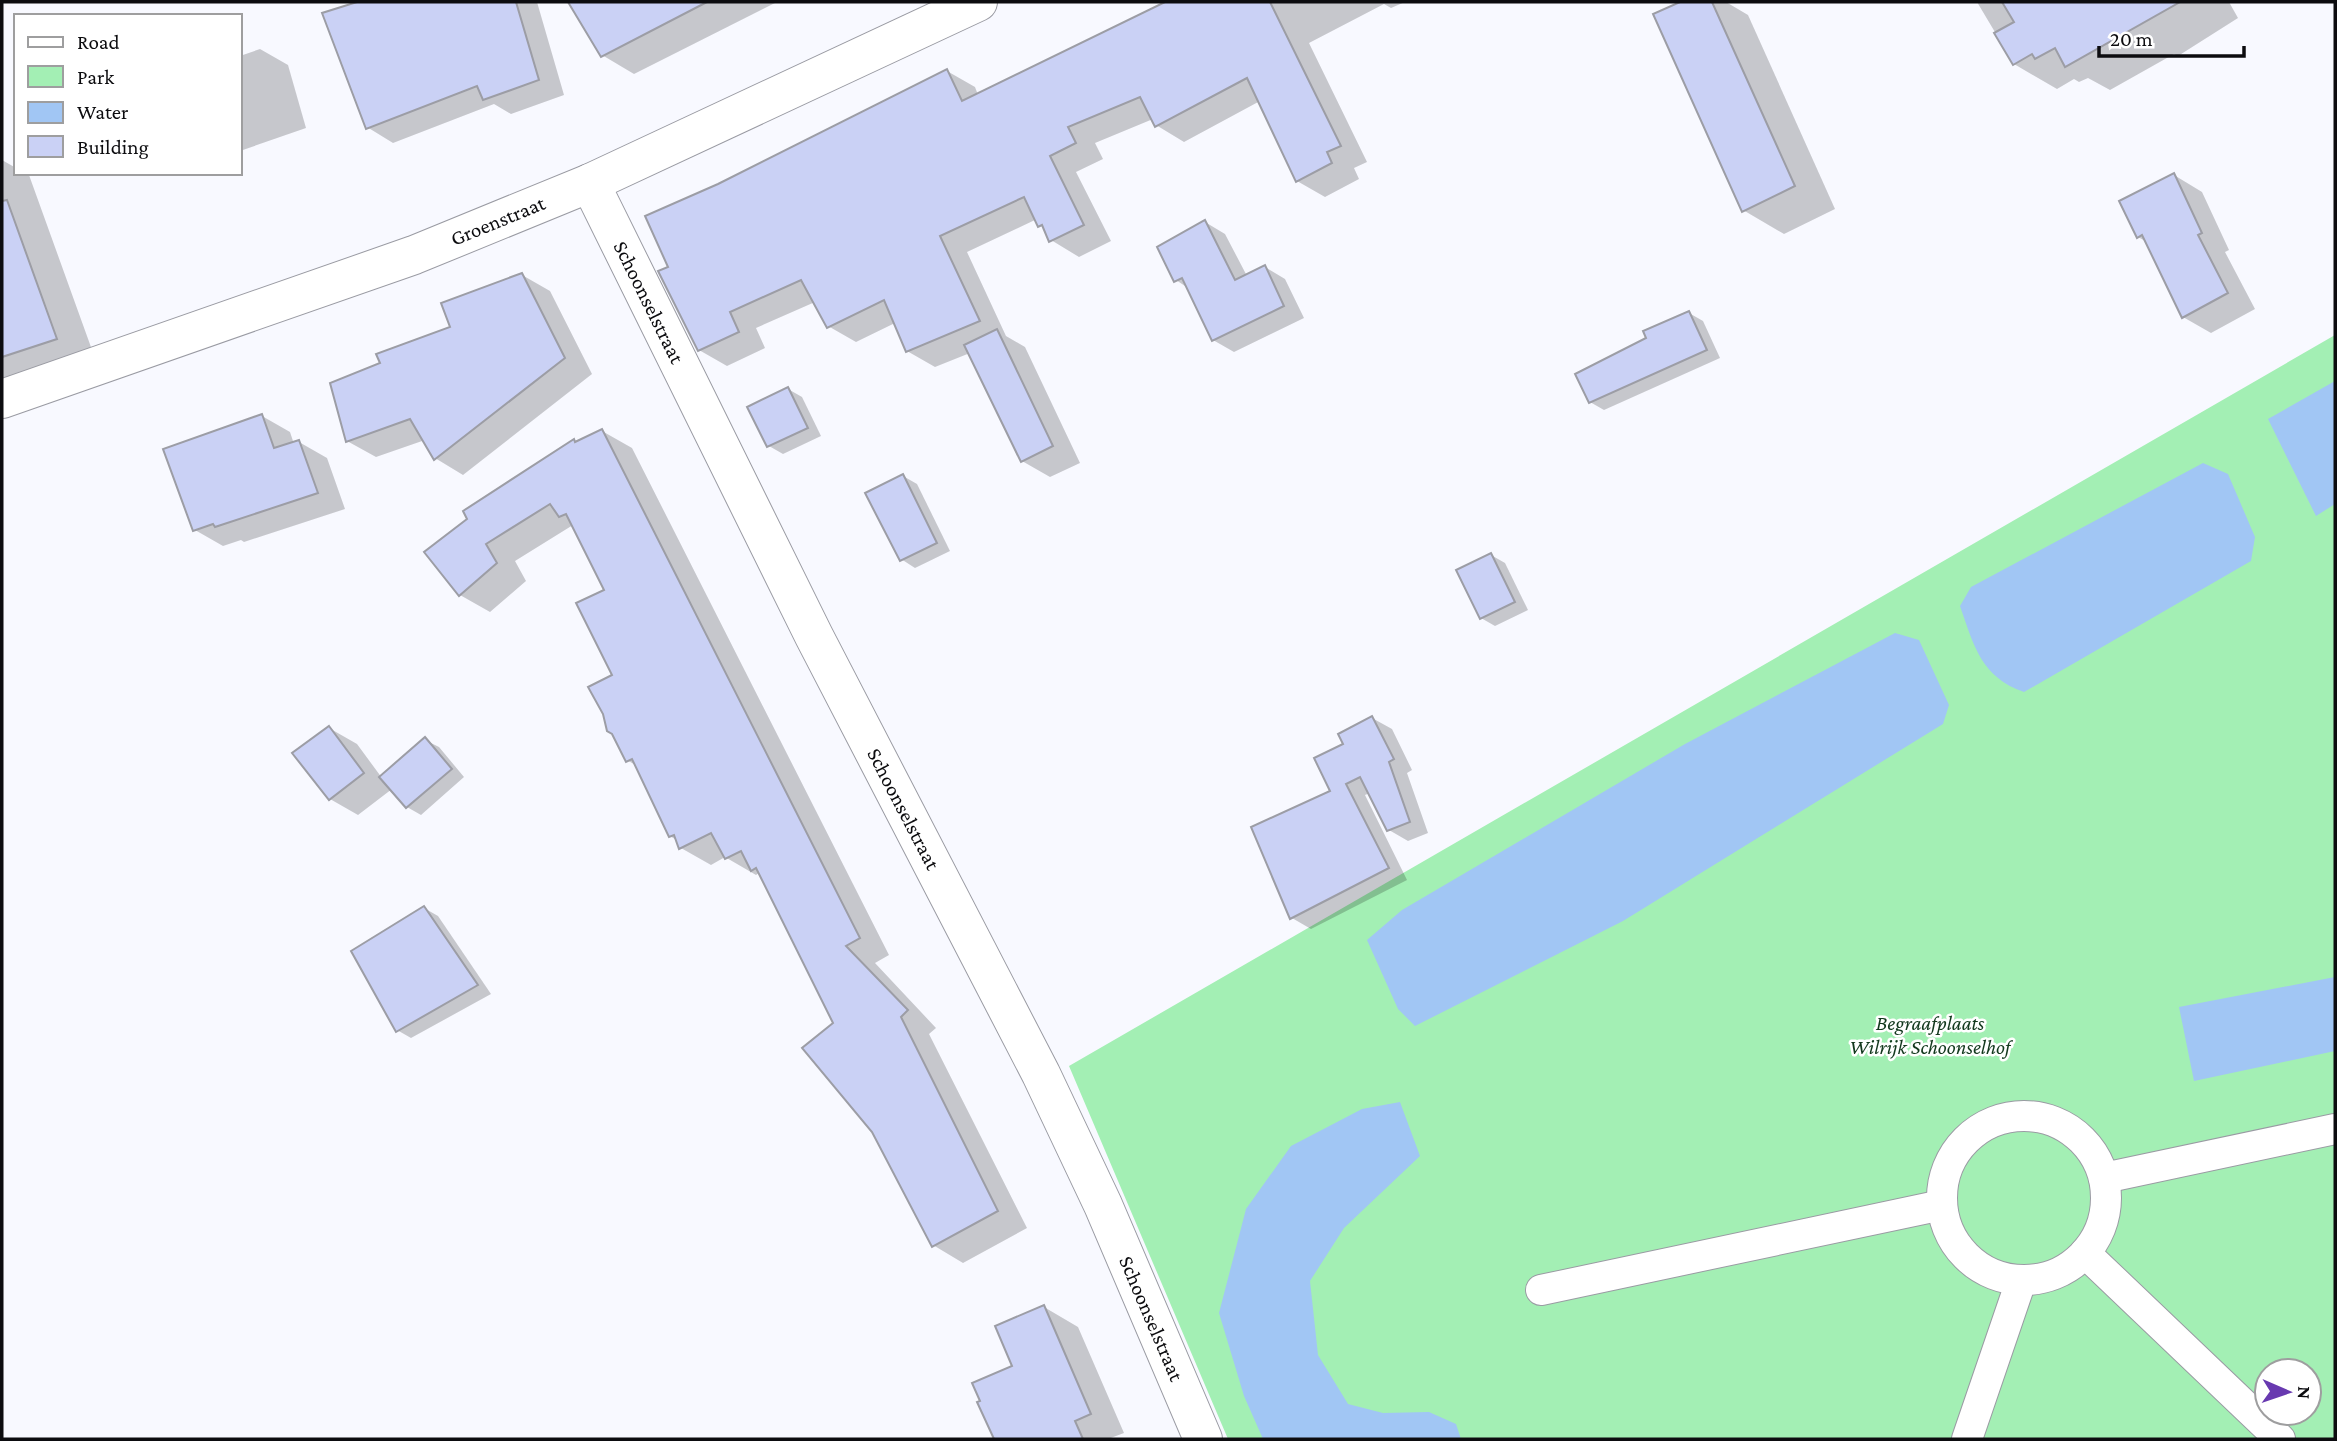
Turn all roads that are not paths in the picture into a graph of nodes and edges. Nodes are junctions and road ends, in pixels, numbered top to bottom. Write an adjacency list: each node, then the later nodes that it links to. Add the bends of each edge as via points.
1 (978, 2): 2 (street, Groenstraat)
2 (590, 183): 3 (street, Groenstraat, via 414,255); 10 (street, Schoonselstraat, via 814,636 1041,1074 1104,1205)
3 (2, 399)
4 (2335, 1129): 5 (lane)
5 (2104, 1178): 6 (lane, via 2095,1156 2079,1136 2054,1121 2026,1115 2001,1118 1976,1131 1956,1152 1947,1167); 7 (lane, via 2101,1229)
6 (1942, 1205): 8 (lane, via 1952,1239 1968,1259 1993,1275); 9 (lane)
7 (2085, 1253): 8 (lane, via 2062,1271); 12 (lane)
8 (2021, 1281): 11 (lane)
9 (1541, 1290)
10 (1203, 1439)
11 (1967, 1439)
12 (2280, 1439)

